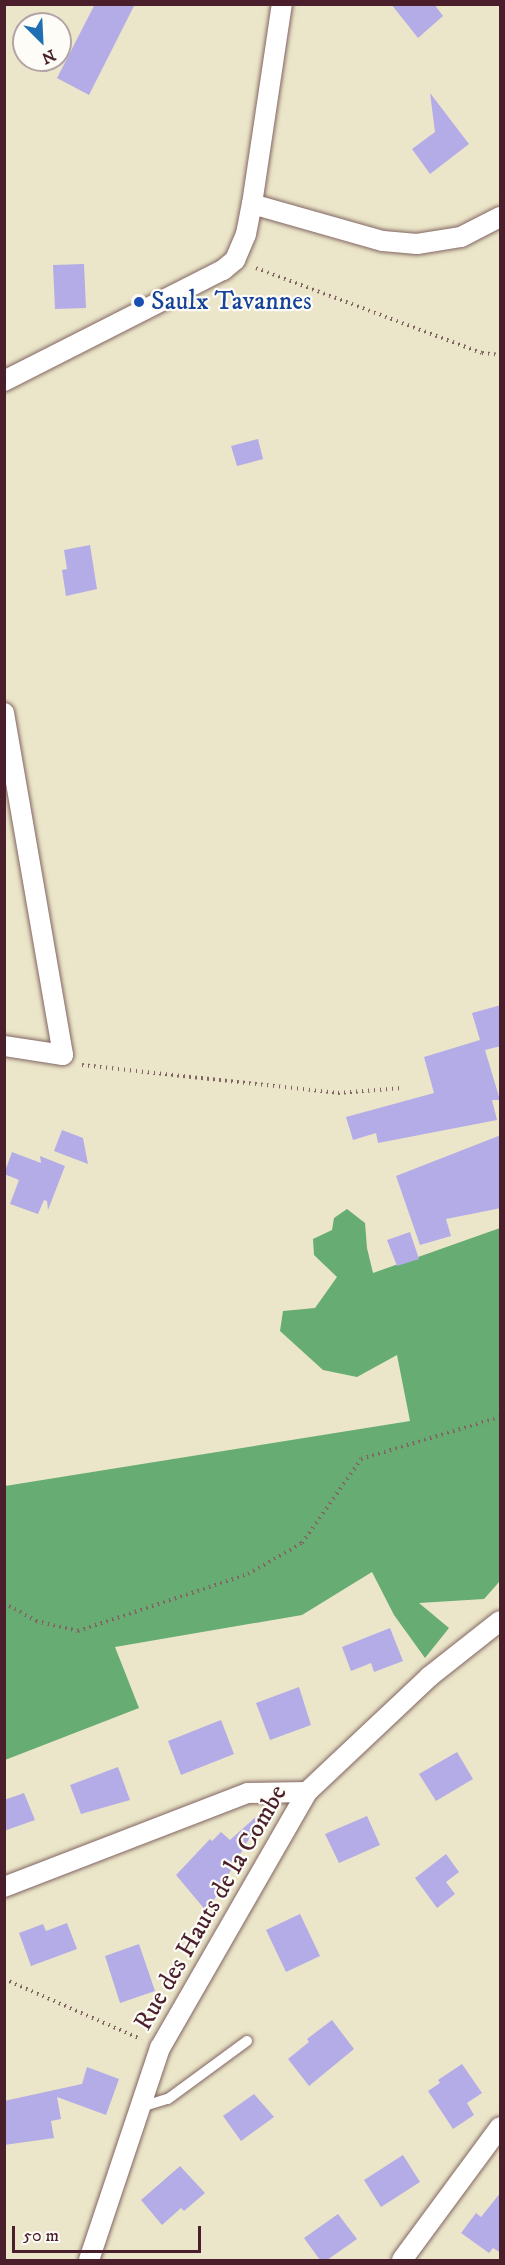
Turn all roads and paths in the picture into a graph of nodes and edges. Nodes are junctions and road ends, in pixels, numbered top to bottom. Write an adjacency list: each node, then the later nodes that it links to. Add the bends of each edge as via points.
1 (282, 4): 2 (street)
2 (252, 204): 3 (street, via 383,241 417,244 461,237); 4 (street)
3 (501, 218)
4 (235, 260): 5 (path, via 482,353); 6 (street, via 223,270)
5 (501, 355)
6 (4, 381)
7 (4, 713): 9 (street)
8 (4, 1046): 9 (street)
9 (63, 1055): 10 (path, via 86,1067 338,1093)
10 (402, 1088)
11 (501, 1417): 12 (path, via 362,1459 302,1543 248,1574 78,1631 36,1621)
12 (4, 1603)
13 (501, 1622): 14 (street, Rue des Hauts de la Combe, via 429,1677)
14 (307, 1792): 15 (street, via 248,1793); 18 (street, Rue des Hauts de la Combe)
15 (4, 1887)
16 (4, 1979): 18 (path)
17 (247, 2041): 19 (lane, via 168,2099)
18 (160, 2048): 19 (street, Rue des Hauts de la Combe)
19 (141, 2106): 21 (street, Rue des Hauts de la Combe)
20 (501, 2127): 22 (street)
21 (89, 2260)
22 (402, 2260)

